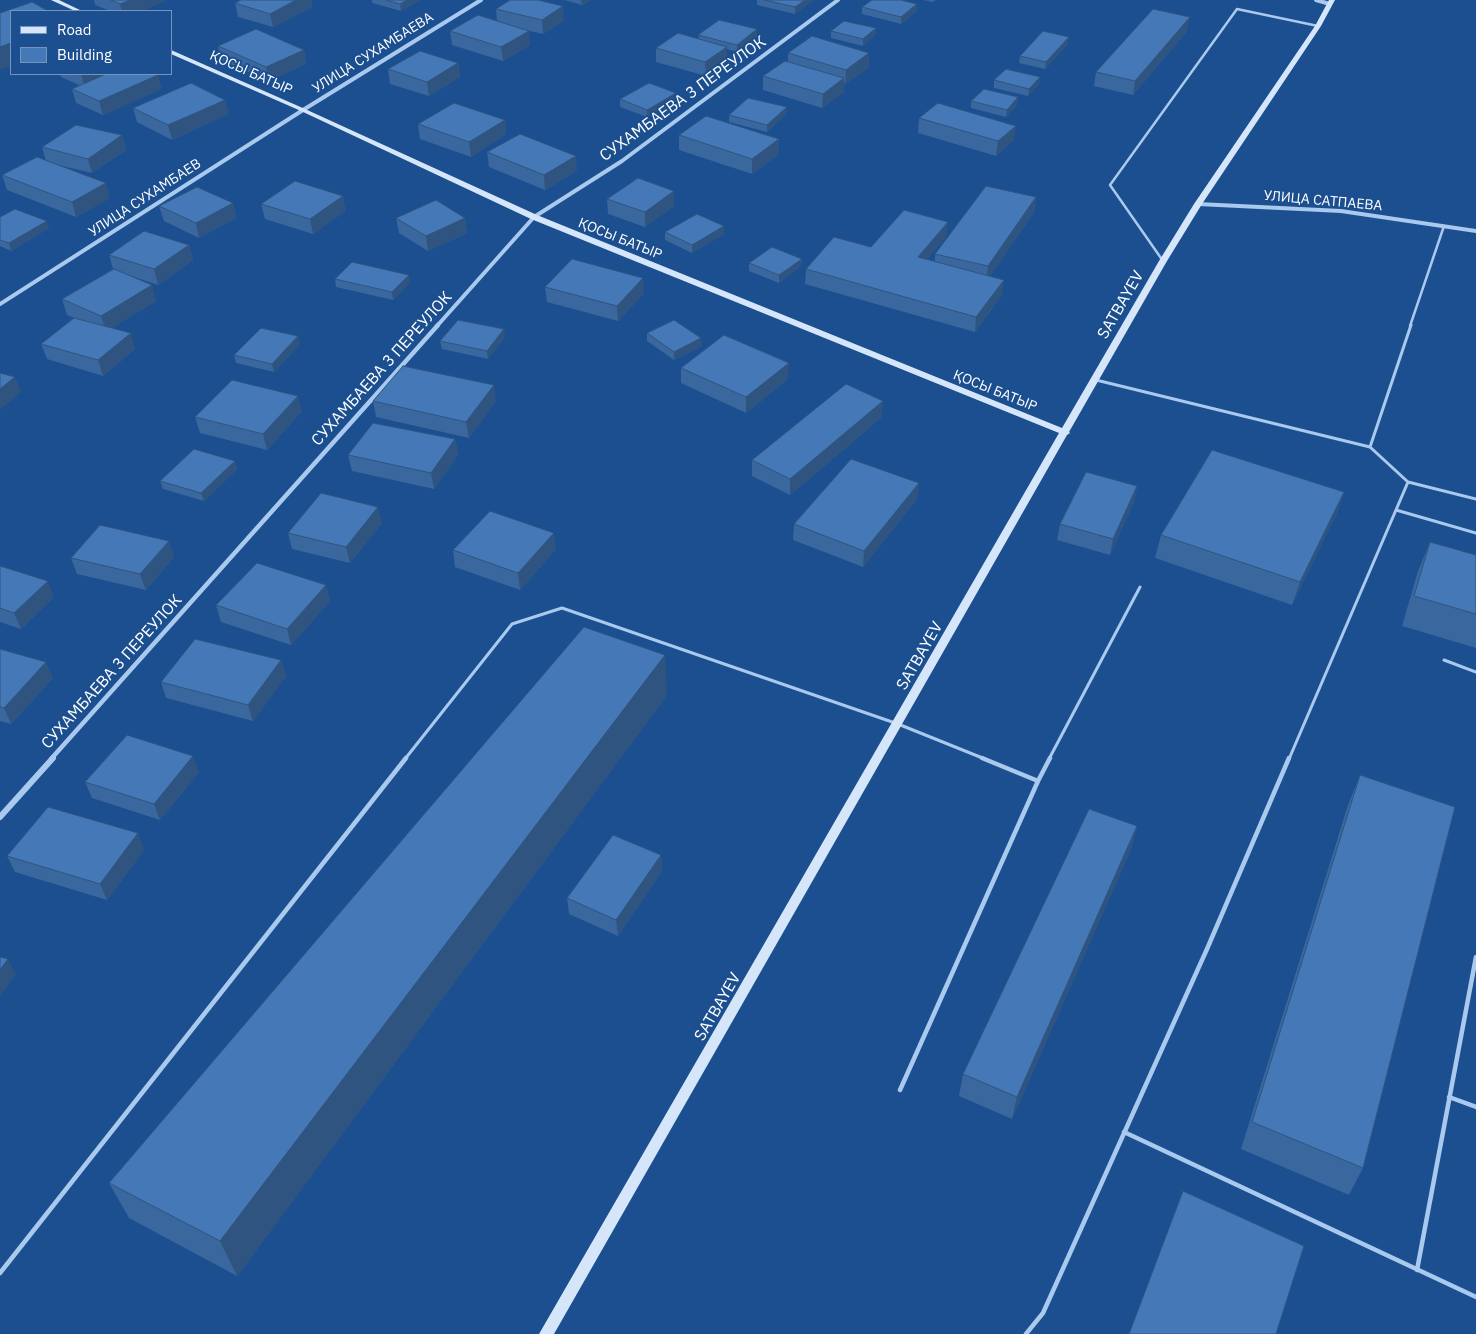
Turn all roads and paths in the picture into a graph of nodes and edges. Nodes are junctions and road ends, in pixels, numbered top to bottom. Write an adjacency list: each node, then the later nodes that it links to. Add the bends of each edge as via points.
1 (54, 0): 6 (street)
2 (481, 0): 9 (street, УЛИЦА СУХАМБАЕВА)
3 (838, 0): 11 (street, СУХАМБАЕВА 3 ПЕРЕУЛОК, via 622,161)
4 (1316, 0): 5 (street)
5 (1331, 2): 7 (street, SATBAYEV)
6 (77, 10)
7 (1318, 26): 10 (street, SATBAYEV); 14 (lane, via 1237,9 1110,185)
8 (172, 52): 9 (street, ҚОСЫ БАТЫР)
9 (303, 110): 11 (street, ҚОСЫ БАТЫР); 15 (street, УЛИЦА СУХАМБАЕВ)
10 (1198, 204): 12 (street, УЛИЦА САТПАЕВА, via 1342,211); 14 (street, SATBAYEV)
11 (534, 217): 17 (street, ҚОСЫ БАТЫР); 28 (street, СУХАМБАЕВА 3 ПЕРЕУЛОК)
12 (1444, 226): 13 (street, УЛИЦА САТПАЕВА); 18 (lane)
13 (1476, 231)
14 (1163, 261): 16 (street, SATBAYEV)
15 (0, 304)
16 (1096, 380): 17 (street, SATBAYEV); 18 (lane)
17 (1066, 433): 26 (street, SATBAYEV)
18 (1370, 448): 19 (lane)
19 (1408, 482): 20 (lane); 21 (lane)
20 (1476, 499)
21 (1396, 510): 22 (lane); 34 (lane, via 1207,949)
22 (1476, 533)
23 (1140, 587): 27 (lane)
24 (1444, 660): 25 (lane)
25 (1476, 672)
26 (898, 724): 27 (lane); 36 (lane, via 562,608 512,624); 38 (street, SATBAYEV)
27 (1038, 781): 31 (lane)
28 (0, 817)
29 (1476, 957): 30 (lane)
30 (1475, 964): 32 (lane)
31 (900, 1090)
32 (1449, 1097): 33 (lane); 35 (lane)
33 (1476, 1107)
34 (1124, 1132): 35 (lane); 39 (lane, via 1043,1313)
35 (1417, 1270): 37 (lane)
36 (0, 1273)
37 (1476, 1298)
38 (546, 1334)
39 (1026, 1334)

